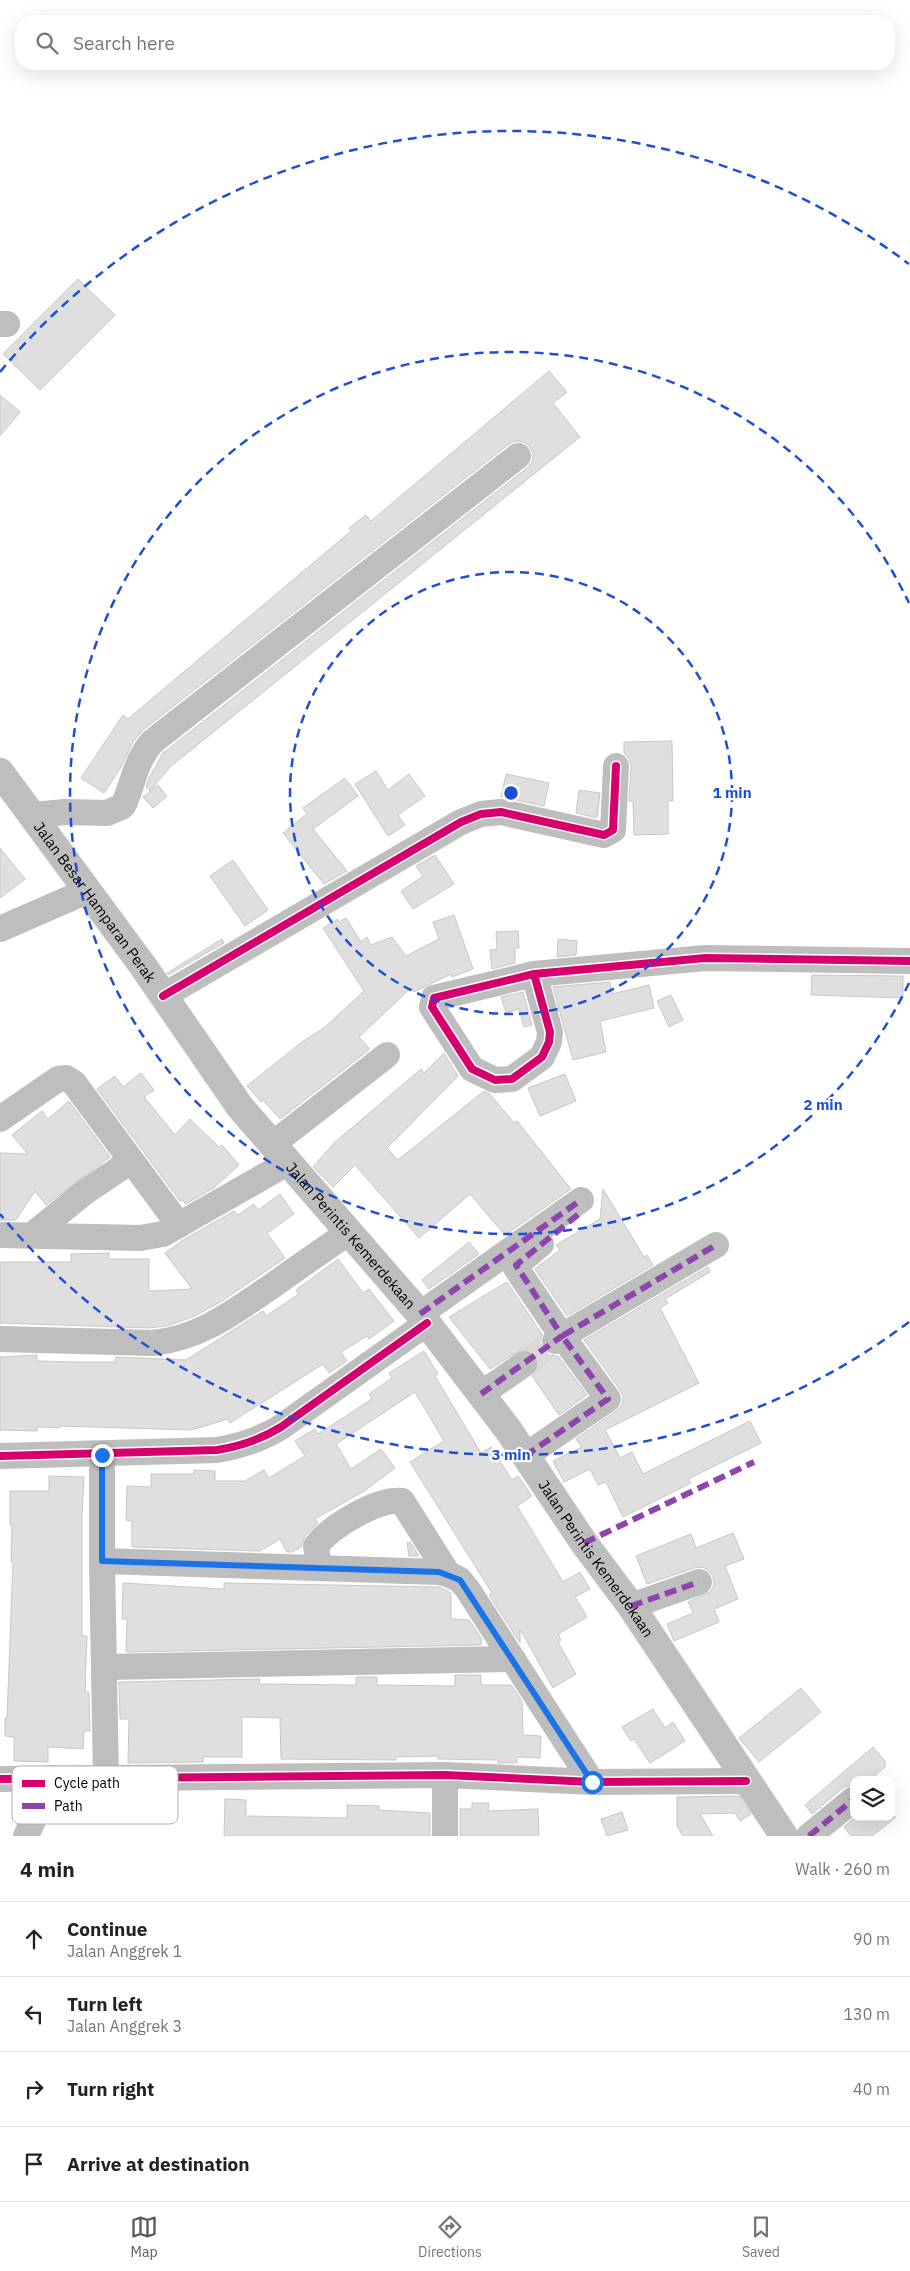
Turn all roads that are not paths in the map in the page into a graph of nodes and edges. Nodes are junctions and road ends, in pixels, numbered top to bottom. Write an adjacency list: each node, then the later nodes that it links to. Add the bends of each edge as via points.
1 (518, 456): 4 (street, via 152,742 142,753 123,806 107,813)
2 (616, 766): 9 (street, via 615,817 612,830 604,835 501,812 481,814 461,822)
3 (0, 772): 4 (main road, Jalan Besar Hamparan Perak)
4 (32, 815): 5 (main road, Jalan Besar Hamparan Perak)
5 (87, 891): 6 (street); 9 (main road, Jalan Besar Hamparan Perak)
6 (0, 929)
7 (910, 961): 8 (street, via 705,958)
8 (534, 974): 8 (street, via 434,998 432,1007 472,1069 495,1080 512,1080 542,1057 550,1032)
9 (163, 996): 11 (main road, Jalan Besar Hamparan Perak)
10 (387, 1055): 13 (street)
11 (240, 1107): 13 (main road, Jalan Perintis Kemerdekaan)
12 (0, 1119): 14 (street, via 58,1079 66,1078 74,1083)
13 (281, 1152): 15 (street); 16 (main road, Jalan Perintis Kemerdekaan)
14 (131, 1161): 15 (street); 18 (street, via 85,1192)
15 (179, 1225): 18 (street, via 163,1234 140,1238)
16 (348, 1232): 20 (main road, Jalan Perintis Kemerdekaan); 22 (street, via 226,1318 202,1331 172,1341)
17 (0, 1235): 18 (street)
18 (32, 1235)
19 (716, 1245): 21 (street)
20 (424, 1319): 21 (street, via 580,1206 516,1265); 24 (main road, Jalan Perintis Kemerdekaan); 25 (street, via 262,1438 244,1446)
21 (559, 1338): 27 (street, via 608,1399)
22 (0, 1339)
23 (524, 1364): 24 (street)
24 (481, 1394): 27 (main road, Jalan Perintis Kemerdekaan)
25 (102, 1455): 26 (street); 28 (street)
26 (0, 1456)
27 (526, 1456): 32 (main road, Jalan Perintis Kemerdekaan)
28 (102, 1561): 29 (street); 34 (street)
29 (319, 1568): 30 (street); 30 (street, via 316,1546 320,1541 350,1518 392,1500 402,1500)
30 (448, 1574): 33 (street, via 460,1580 468,1590)
31 (699, 1582): 32 (street)
32 (631, 1606): 38 (main road, Jalan Perintis Kemerdekaan)
33 (513, 1659): 34 (street); 39 (street)
34 (104, 1666): 35 (street)
35 (106, 1766)
36 (445, 1775): 37 (street); 39 (street); 43 (street)
37 (178, 1778)
38 (746, 1781): 39 (street); 44 (main road, Jalan Perintis Kemerdekaan)
39 (592, 1782)
40 (850, 1803): 45 (street)
41 (31, 1824): 42 (street)
42 (26, 1836)
43 (445, 1836)
44 (784, 1836)
45 (809, 1836)

